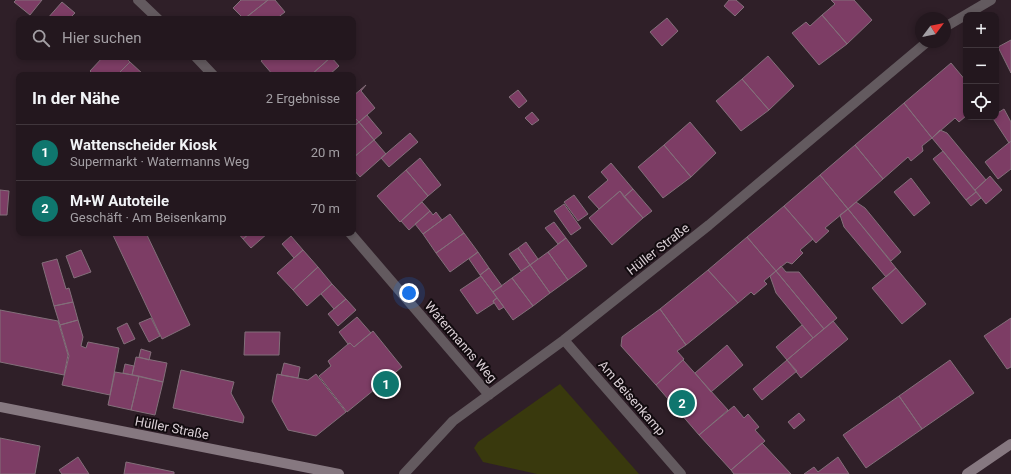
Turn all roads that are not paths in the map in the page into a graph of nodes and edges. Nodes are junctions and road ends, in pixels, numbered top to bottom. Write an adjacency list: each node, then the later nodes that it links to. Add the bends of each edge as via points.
1 (138, 0): 3 (street)
2 (991, 0): 4 (street)
3 (155, 16)
4 (951, 23)
5 (920, 48): 9 (street, Hüller Straße, via 709,225)
6 (199, 60): 7 (street)
7 (211, 72)
8 (353, 236): 10 (street, Watermanns Weg)
9 (564, 340): 10 (street, Hüller Straße); 15 (street, Am Beisenkamp)
10 (489, 395): 14 (street, Hüller Straße, via 453,421)
11 (0, 407): 13 (street, Hüller Straße)
12 (1011, 444): 16 (street)
13 (339, 474)
14 (404, 474)
15 (681, 474)
16 (967, 474)

